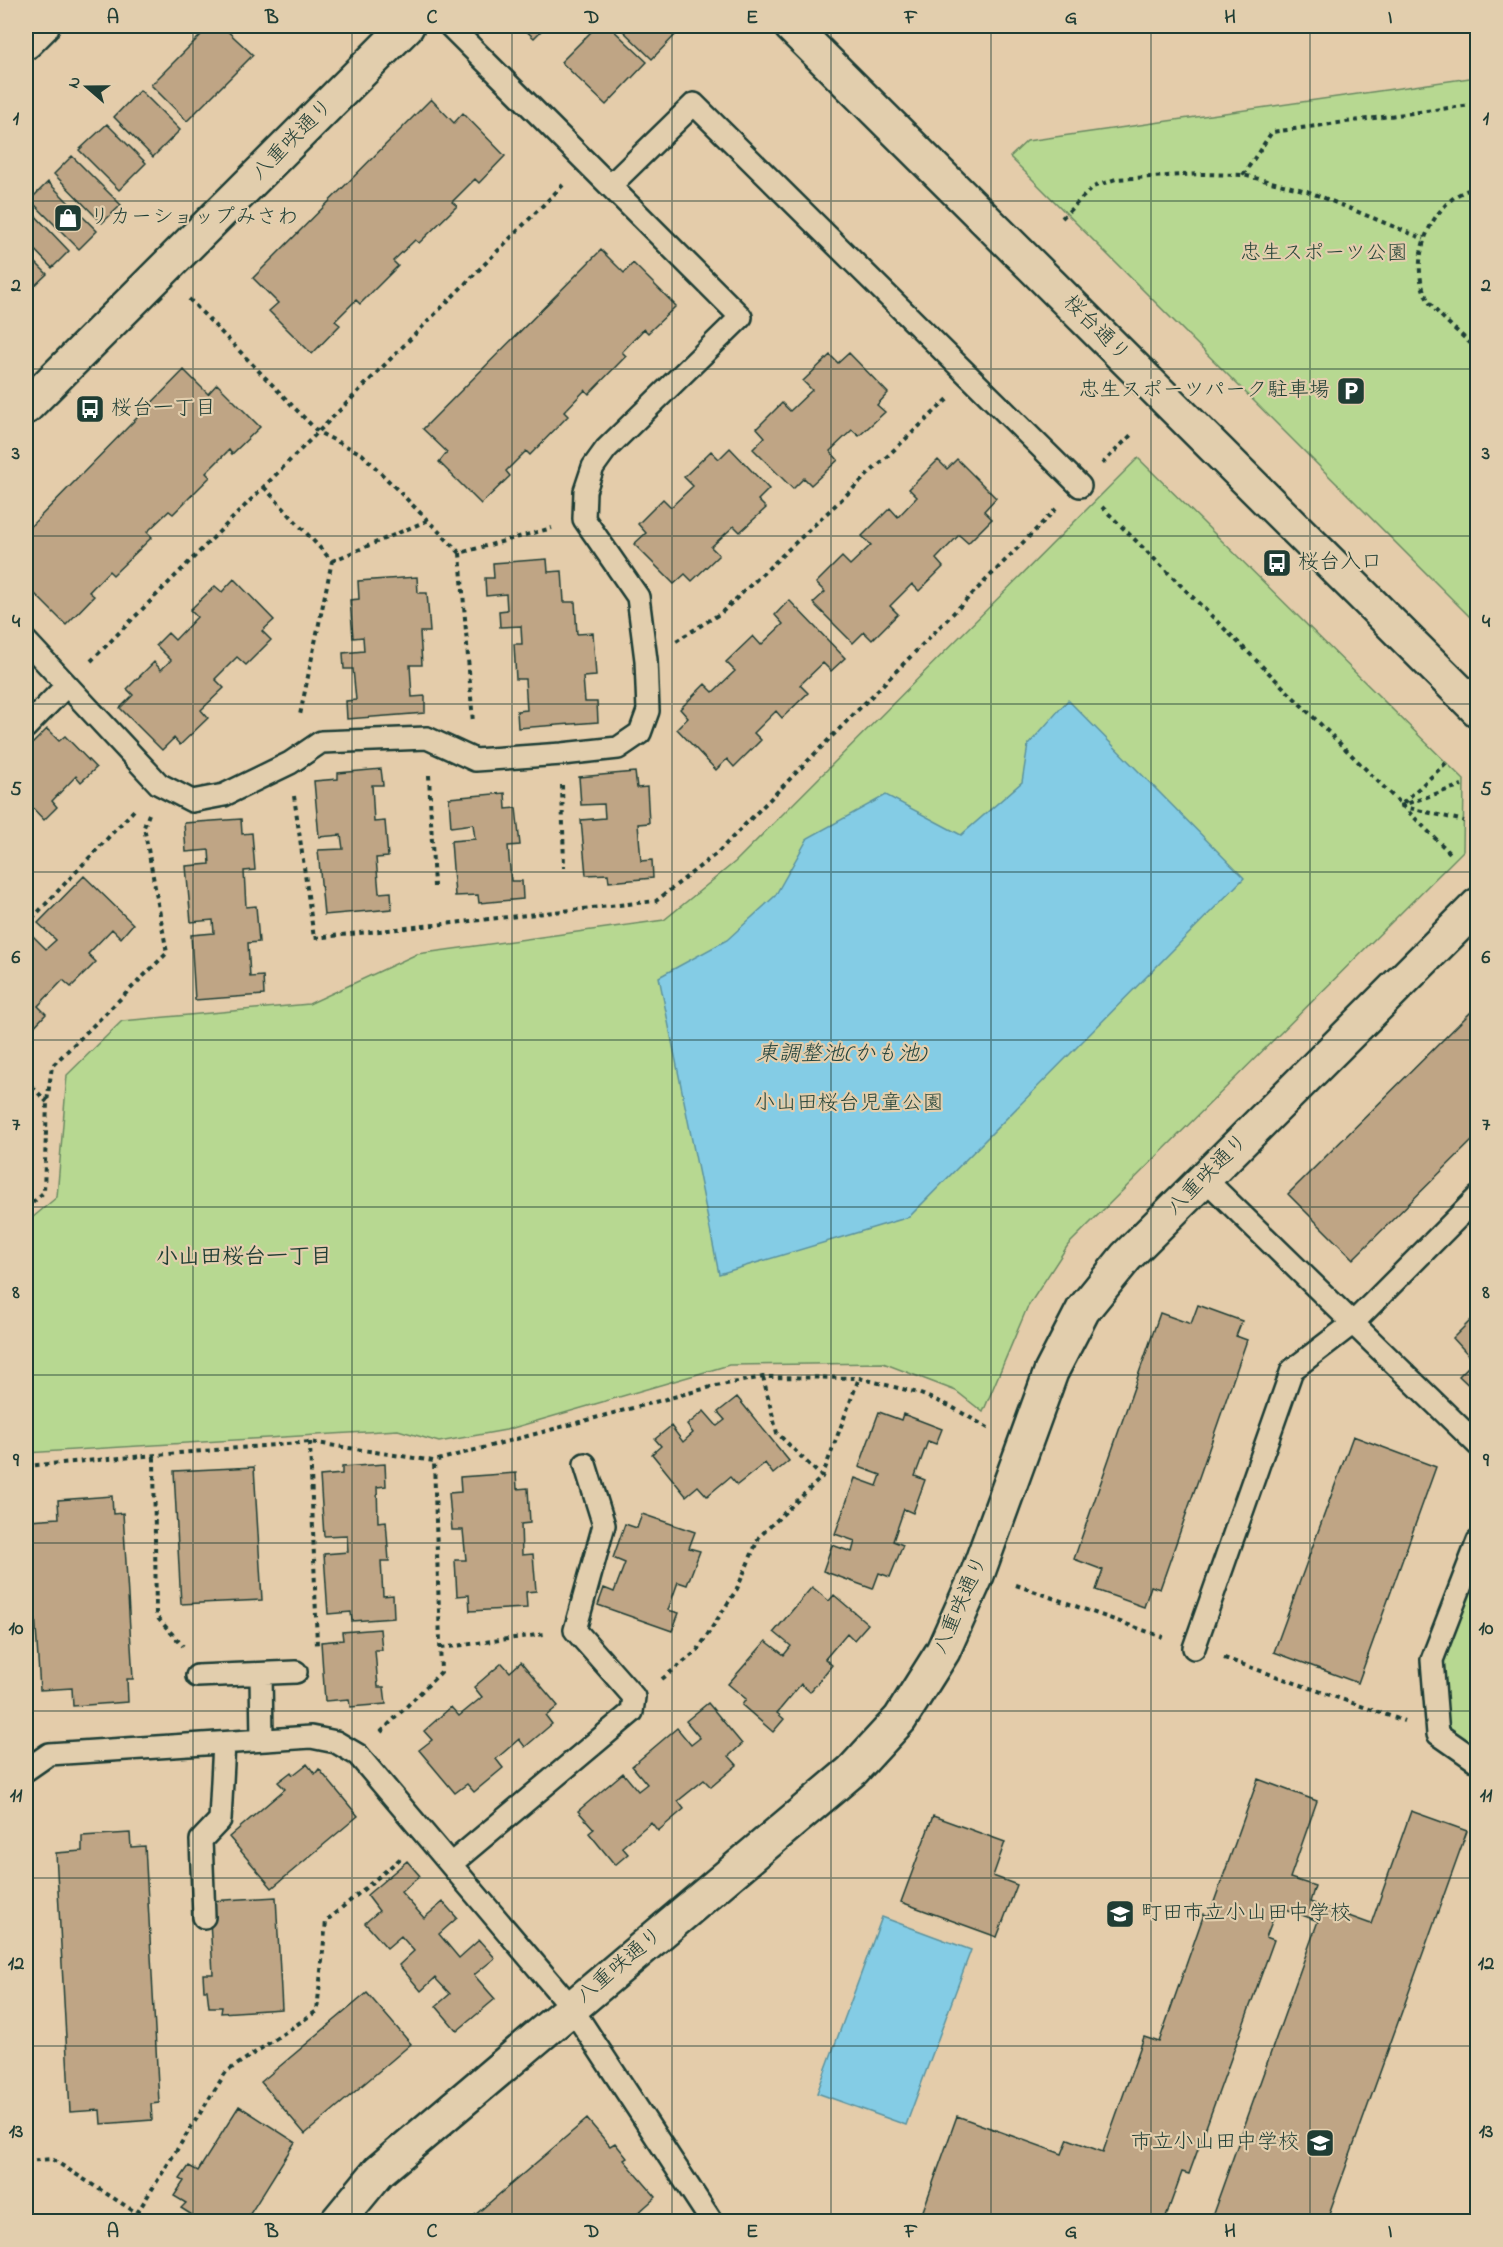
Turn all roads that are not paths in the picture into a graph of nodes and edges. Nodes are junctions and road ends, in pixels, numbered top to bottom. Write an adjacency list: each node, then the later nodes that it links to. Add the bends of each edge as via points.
1 (42, 26): 5 (street)
2 (450, 26): 6 (lane)
3 (791, 26): 11 (street, 桜台通り)
4 (402, 27): 7 (street, 八重咲通り)
5 (26, 42)
6 (610, 185): 8 (lane, via 694,104); 10 (lane, via 741,317 606,450 593,467 585,492 584,519 638,597 648,711 640,733 618,748 476,760 427,738 321,742 224,795 192,801 159,784)
7 (26, 407)
8 (1080, 486)
9 (26, 641): 10 (lane)
10 (67, 685): 12 (lane)
11 (1478, 710)
12 (26, 727)
13 (1478, 905): 14 (street, 八重咲通り)
14 (1204, 1178): 16 (lane); 30 (street, 八重咲通り, via 1111,1274 1066,1340 977,1575 943,1651 900,1719 853,1770)
15 (1478, 1197): 16 (lane)
16 (1352, 1324): 17 (lane); 20 (lane, via 1292,1370)
17 (1478, 1445)
18 (585, 1464): 28 (lane, via 604,1525 575,1630 634,1697 632,1712)
19 (1478, 1541): 26 (lane, via 1432,1660 1438,1734)
20 (1194, 1648)
21 (296, 1672): 22 (lane)
22 (261, 1674): 23 (lane); 24 (lane)
23 (197, 1676)
24 (262, 1740): 25 (lane); 28 (lane, via 311,1737 336,1742 358,1755)
25 (224, 1743): 27 (lane, via 49,1754); 29 (lane, via 220,1820 201,1840)
26 (1478, 1762)
27 (26, 1770)
28 (451, 1864): 30 (lane)
29 (204, 1917)
30 (572, 2007): 31 (lane); 32 (street, 八重咲通り, via 379,2171)
31 (709, 2220)
32 (337, 2222)

